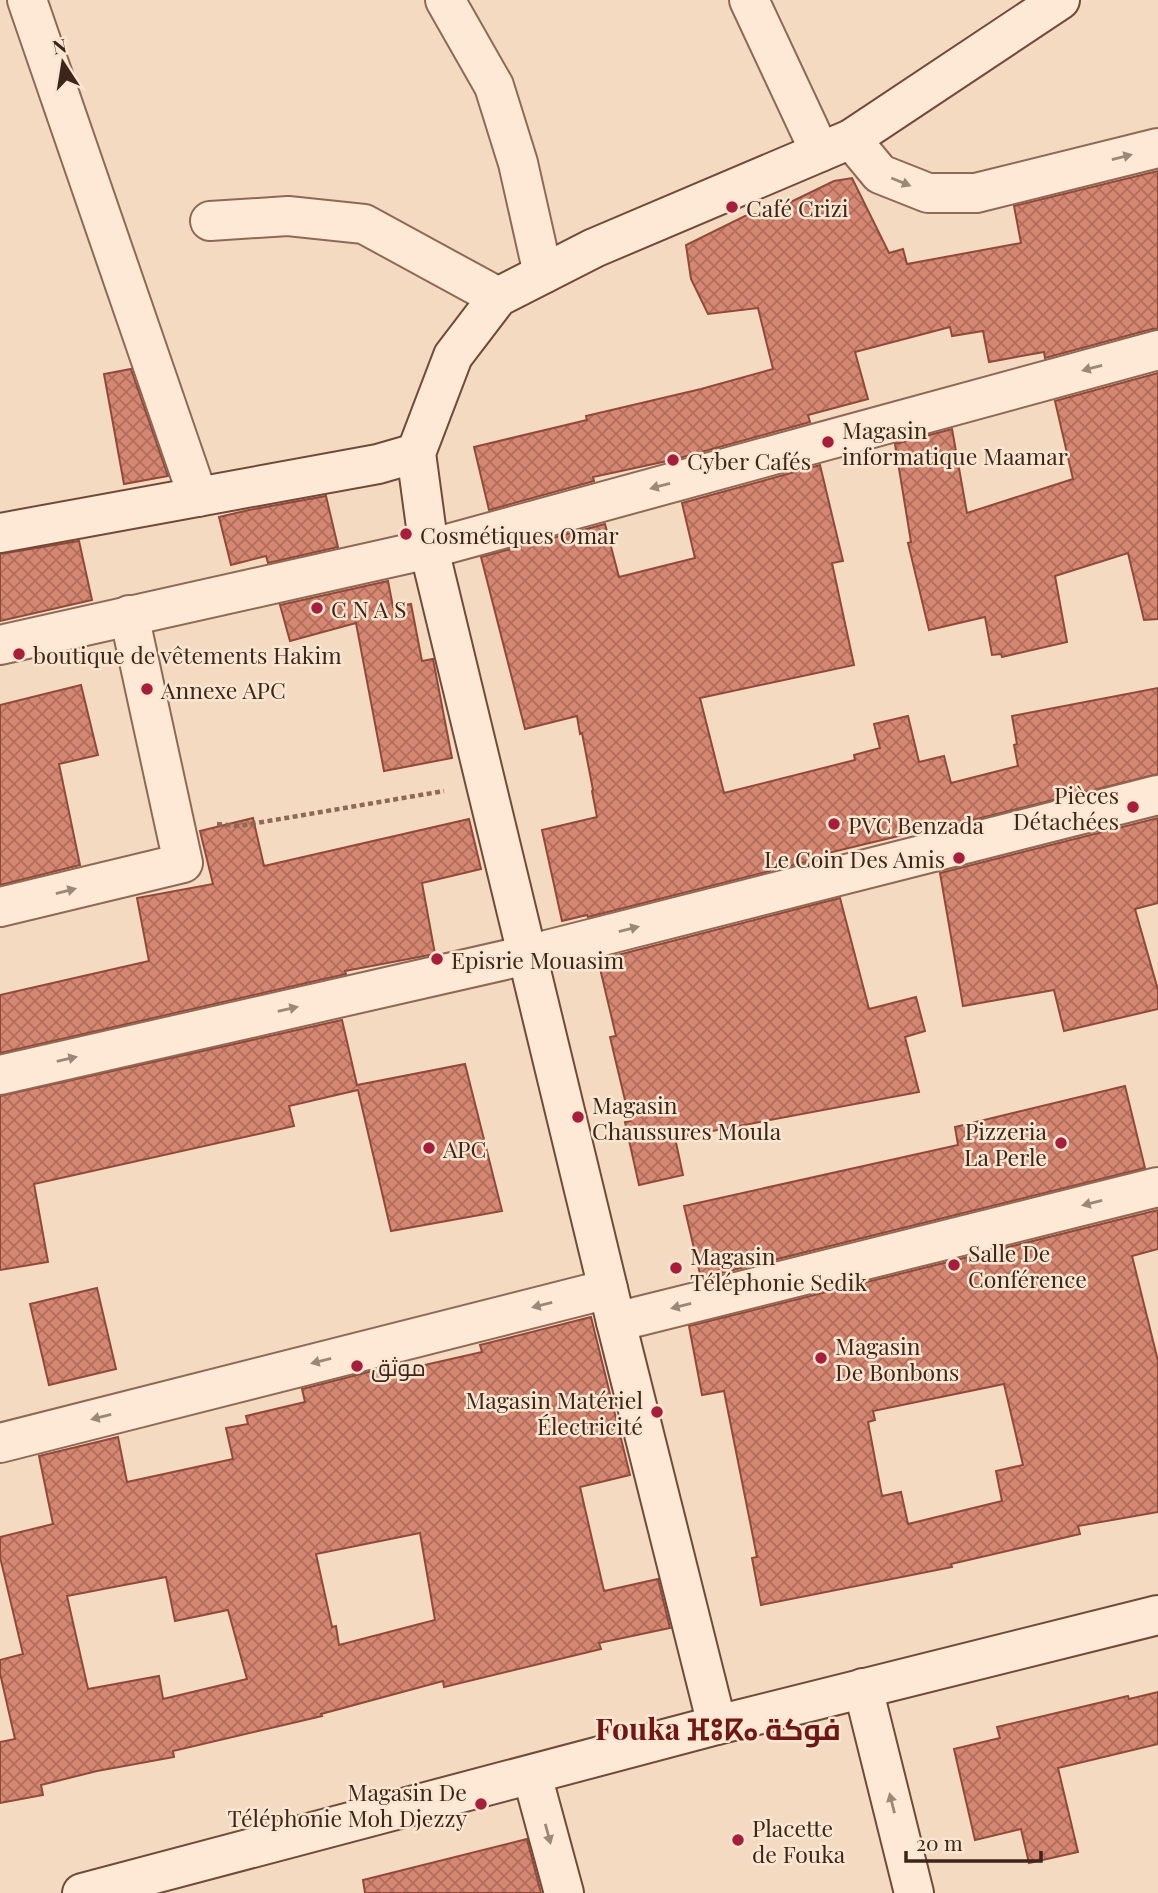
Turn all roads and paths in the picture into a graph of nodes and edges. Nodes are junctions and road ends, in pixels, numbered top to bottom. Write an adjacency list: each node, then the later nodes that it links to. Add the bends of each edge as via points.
1 (27, 0): 12 (street)
2 (445, 0): 8 (street, via 494,86 518,163)
3 (749, 0): 5 (street)
4 (1060, 0): 5 (street)
5 (835, 145): 6 (street, one-way to 6, via 880,174 928,193 976,193); 8 (street)
6 (1158, 148)
7 (210, 221): 9 (street, via 288,216 364,224)
8 (543, 274): 9 (street)
9 (498, 297): 11 (street, via 453,356)
10 (1158, 350): 14 (street, one-way to 14)
11 (416, 453): 12 (street); 14 (street)
12 (198, 497): 13 (street)
13 (0, 533)
14 (429, 549): 15 (street); 17 (street)
15 (129, 615): 16 (street); 19 (street)
16 (0, 645)
17 (486, 784): 19 (path, via 239,826); 21 (street)
18 (1158, 795): 21 (street, one-way to 18)
19 (174, 819): 20 (street, one-way to 19, via 183,863)
20 (0, 907)
21 (527, 955): 22 (street, one-way to 21); 24 (street)
22 (0, 1074)
23 (1158, 1186): 24 (street, one-way to 24)
24 (612, 1305): 25 (street, one-way to 25); 28 (street)
25 (0, 1443)
26 (1158, 1615): 27 (street)
27 (863, 1688): 28 (street); 32 (street, one-way to 27)
28 (717, 1725): 29 (street)
29 (532, 1775): 30 (street); 31 (street, one-way to 31)
30 (82, 1893)
31 (564, 1893)
32 (914, 1893)

